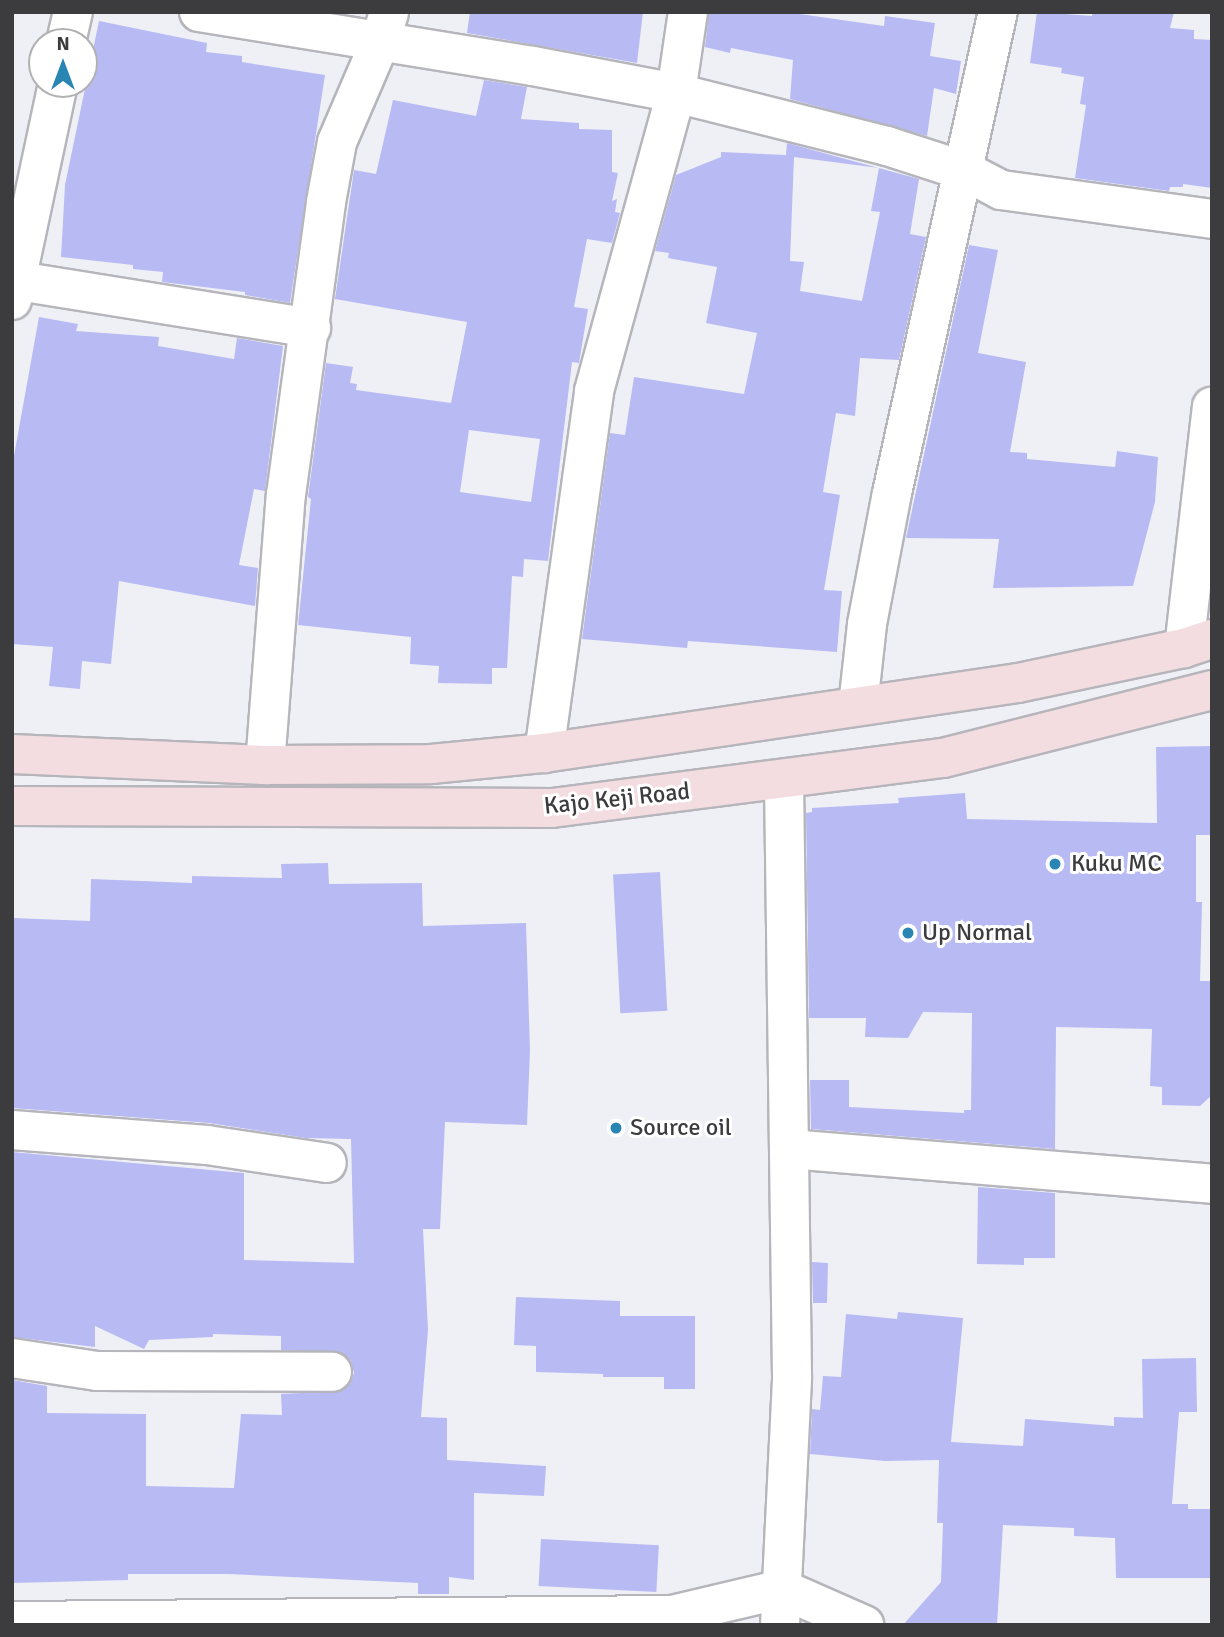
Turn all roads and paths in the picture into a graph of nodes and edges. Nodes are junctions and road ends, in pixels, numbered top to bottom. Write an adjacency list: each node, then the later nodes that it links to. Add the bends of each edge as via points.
1 (199, 12): 4 (street)
2 (688, 12): 5 (street)
3 (998, 12): 7 (street)
4 (385, 27): 5 (street); 10 (street, via 337,142)
5 (676, 93): 7 (street, via 887,146); 15 (street, via 594,391)
6 (55, 98): 9 (street)
7 (965, 171): 8 (street, via 1001,190); 14 (street, via 943,252 892,493 867,624)
8 (1212, 219)
9 (14, 287): 10 (street)
10 (311, 328): 17 (street, via 286,495)
11 (1212, 407): 12 (street)
12 (1198, 643): 14 (main road, via 1018,683)
13 (1212, 690): 18 (main road, Kajo Keji Road, via 943,758)
14 (858, 706): 15 (main road)
15 (544, 753): 17 (main road, via 431,764)
16 (12, 754): 17 (main road)
17 (265, 765)
18 (784, 781): 19 (main road, Kajo Keji Road, via 552,808); 21 (street)
19 (12, 806)
20 (12, 1130): 22 (street, via 207,1145)
21 (790, 1149): 23 (street); 26 (street, via 792,1376)
22 (327, 1163)
23 (1212, 1184)
24 (12, 1358): 25 (street, via 97,1371)
25 (332, 1372)
26 (781, 1607): 27 (street, via 672,1615); 28 (street)
27 (12, 1621)
28 (864, 1625)

